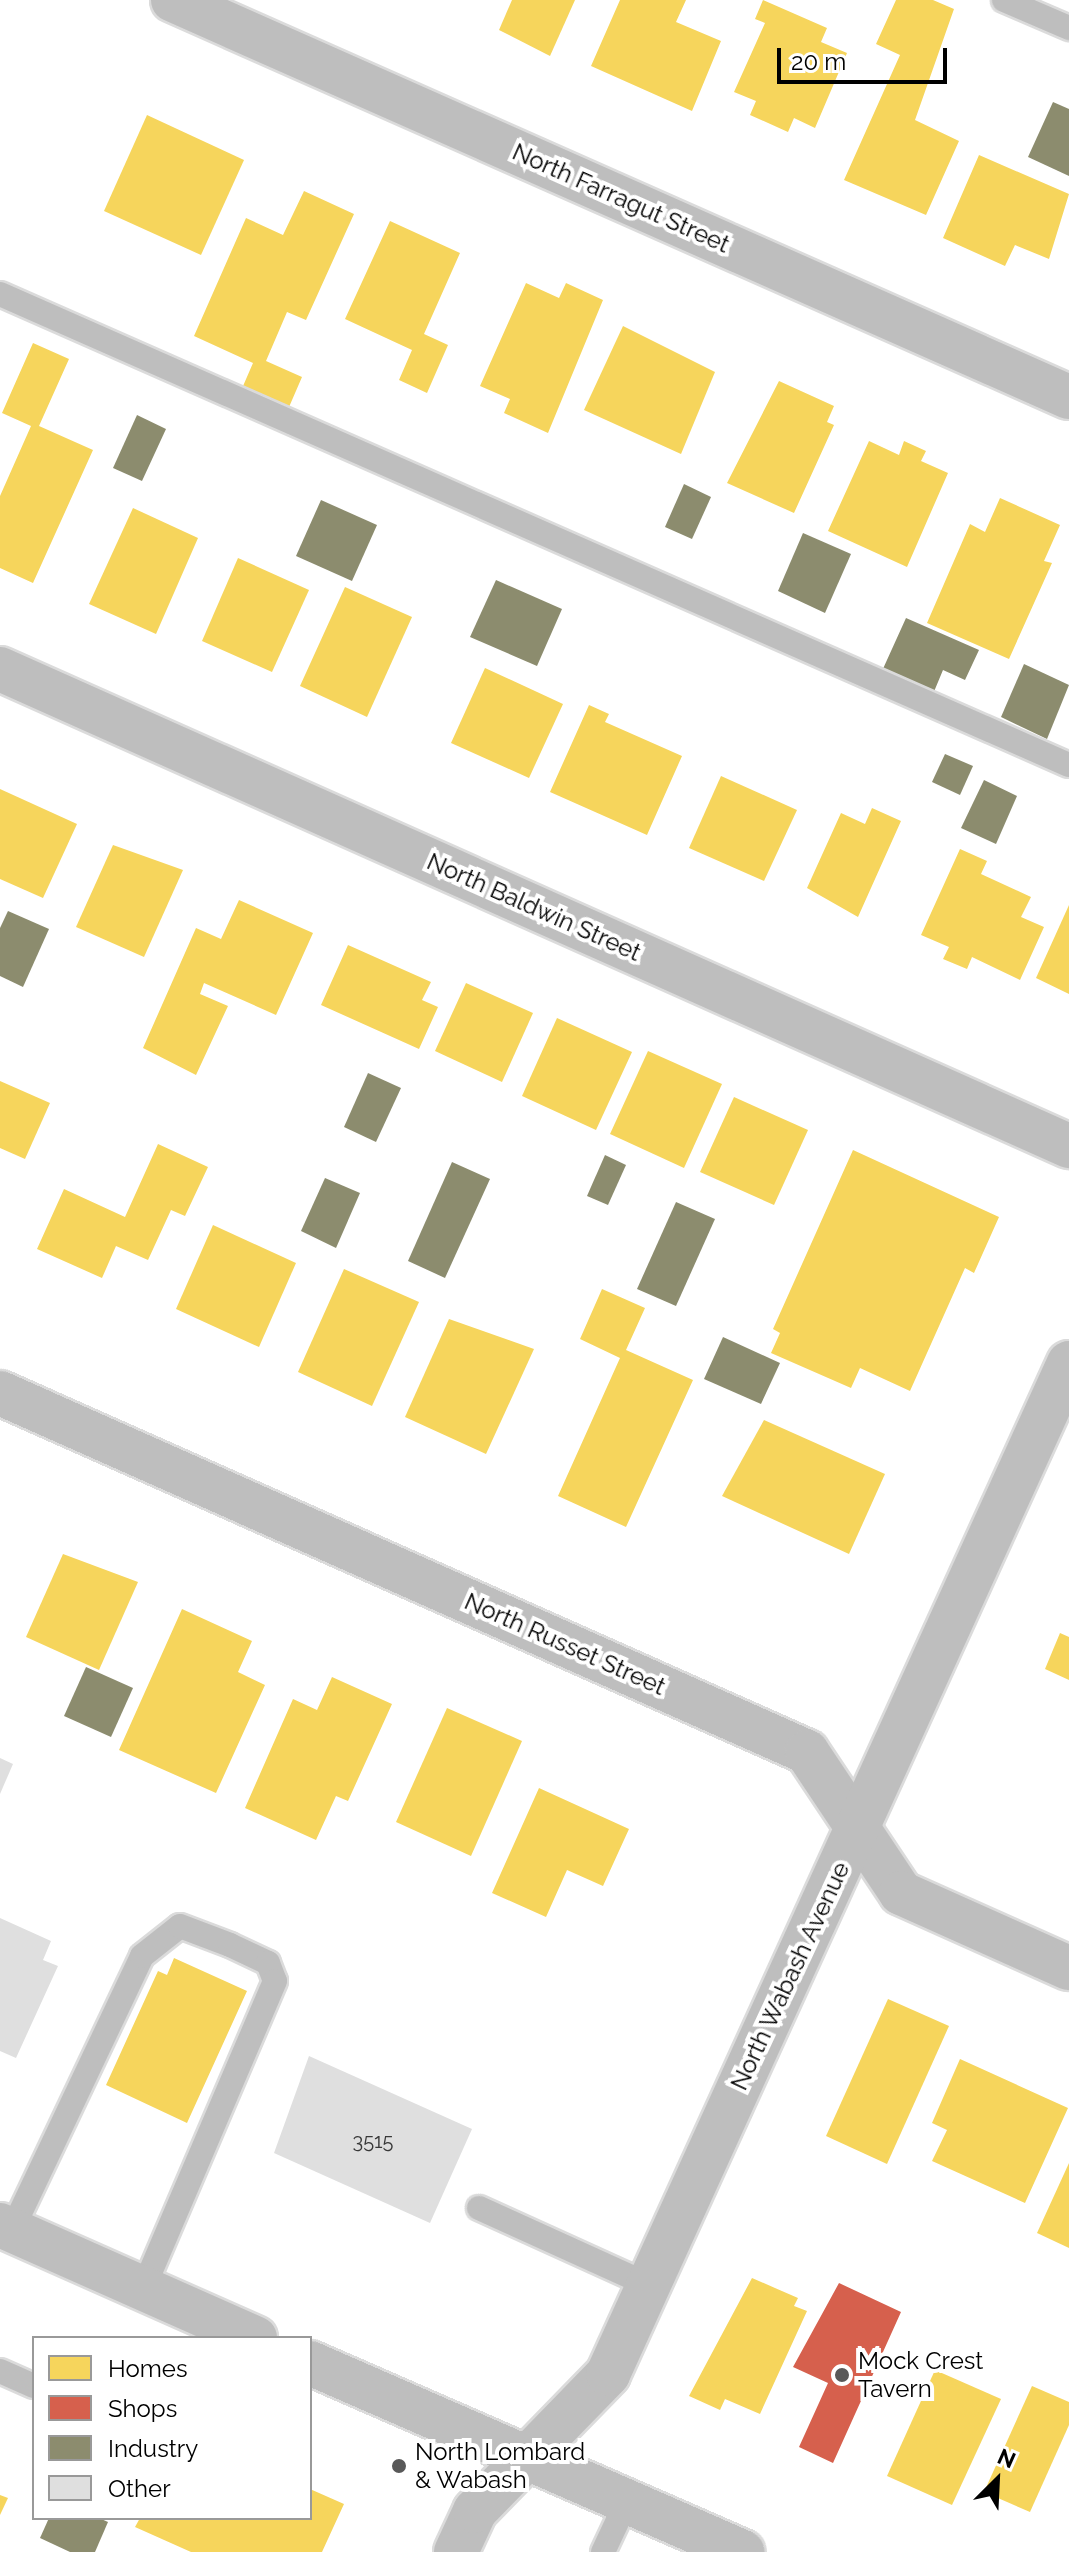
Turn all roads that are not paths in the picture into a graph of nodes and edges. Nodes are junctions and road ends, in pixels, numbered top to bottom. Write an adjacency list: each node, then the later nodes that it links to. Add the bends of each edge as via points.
1 (173, 0): 5 (street, North Farragut Street)
2 (1004, 0): 3 (lane)
3 (1069, 28)
4 (0, 294): 7 (lane)
5 (1069, 397)
6 (0, 669): 8 (street, North Baldwin Street)
7 (1069, 765)
8 (1069, 1146)
9 (1069, 1363): 11 (street, North Wabash Avenue)
10 (0, 1393): 11 (street, North Russet Street, via 807,1752)
11 (857, 1828): 12 (street, North Russet Street, via 901,1893); 15 (street, North Wabash Avenue)
12 (1069, 1968)
13 (479, 2208): 15 (lane)
14 (6, 2228): 16 (street); 16 (lane, via 142,1956 180,1926 230,1945 268,1963 275,1981)
15 (649, 2285): 21 (street, North Wabash Avenue, via 608,2374)
16 (143, 2289): 17 (street)
17 (250, 2336)
18 (312, 2364): 21 (street)
19 (0, 2371): 20 (lane)
20 (32, 2385)
21 (529, 2458): 22 (street); 23 (street, North Wabash Avenue, via 475,2511)
22 (627, 2501): 24 (lane); 25 (street)
23 (456, 2552)
24 (603, 2552)
25 (743, 2552)

